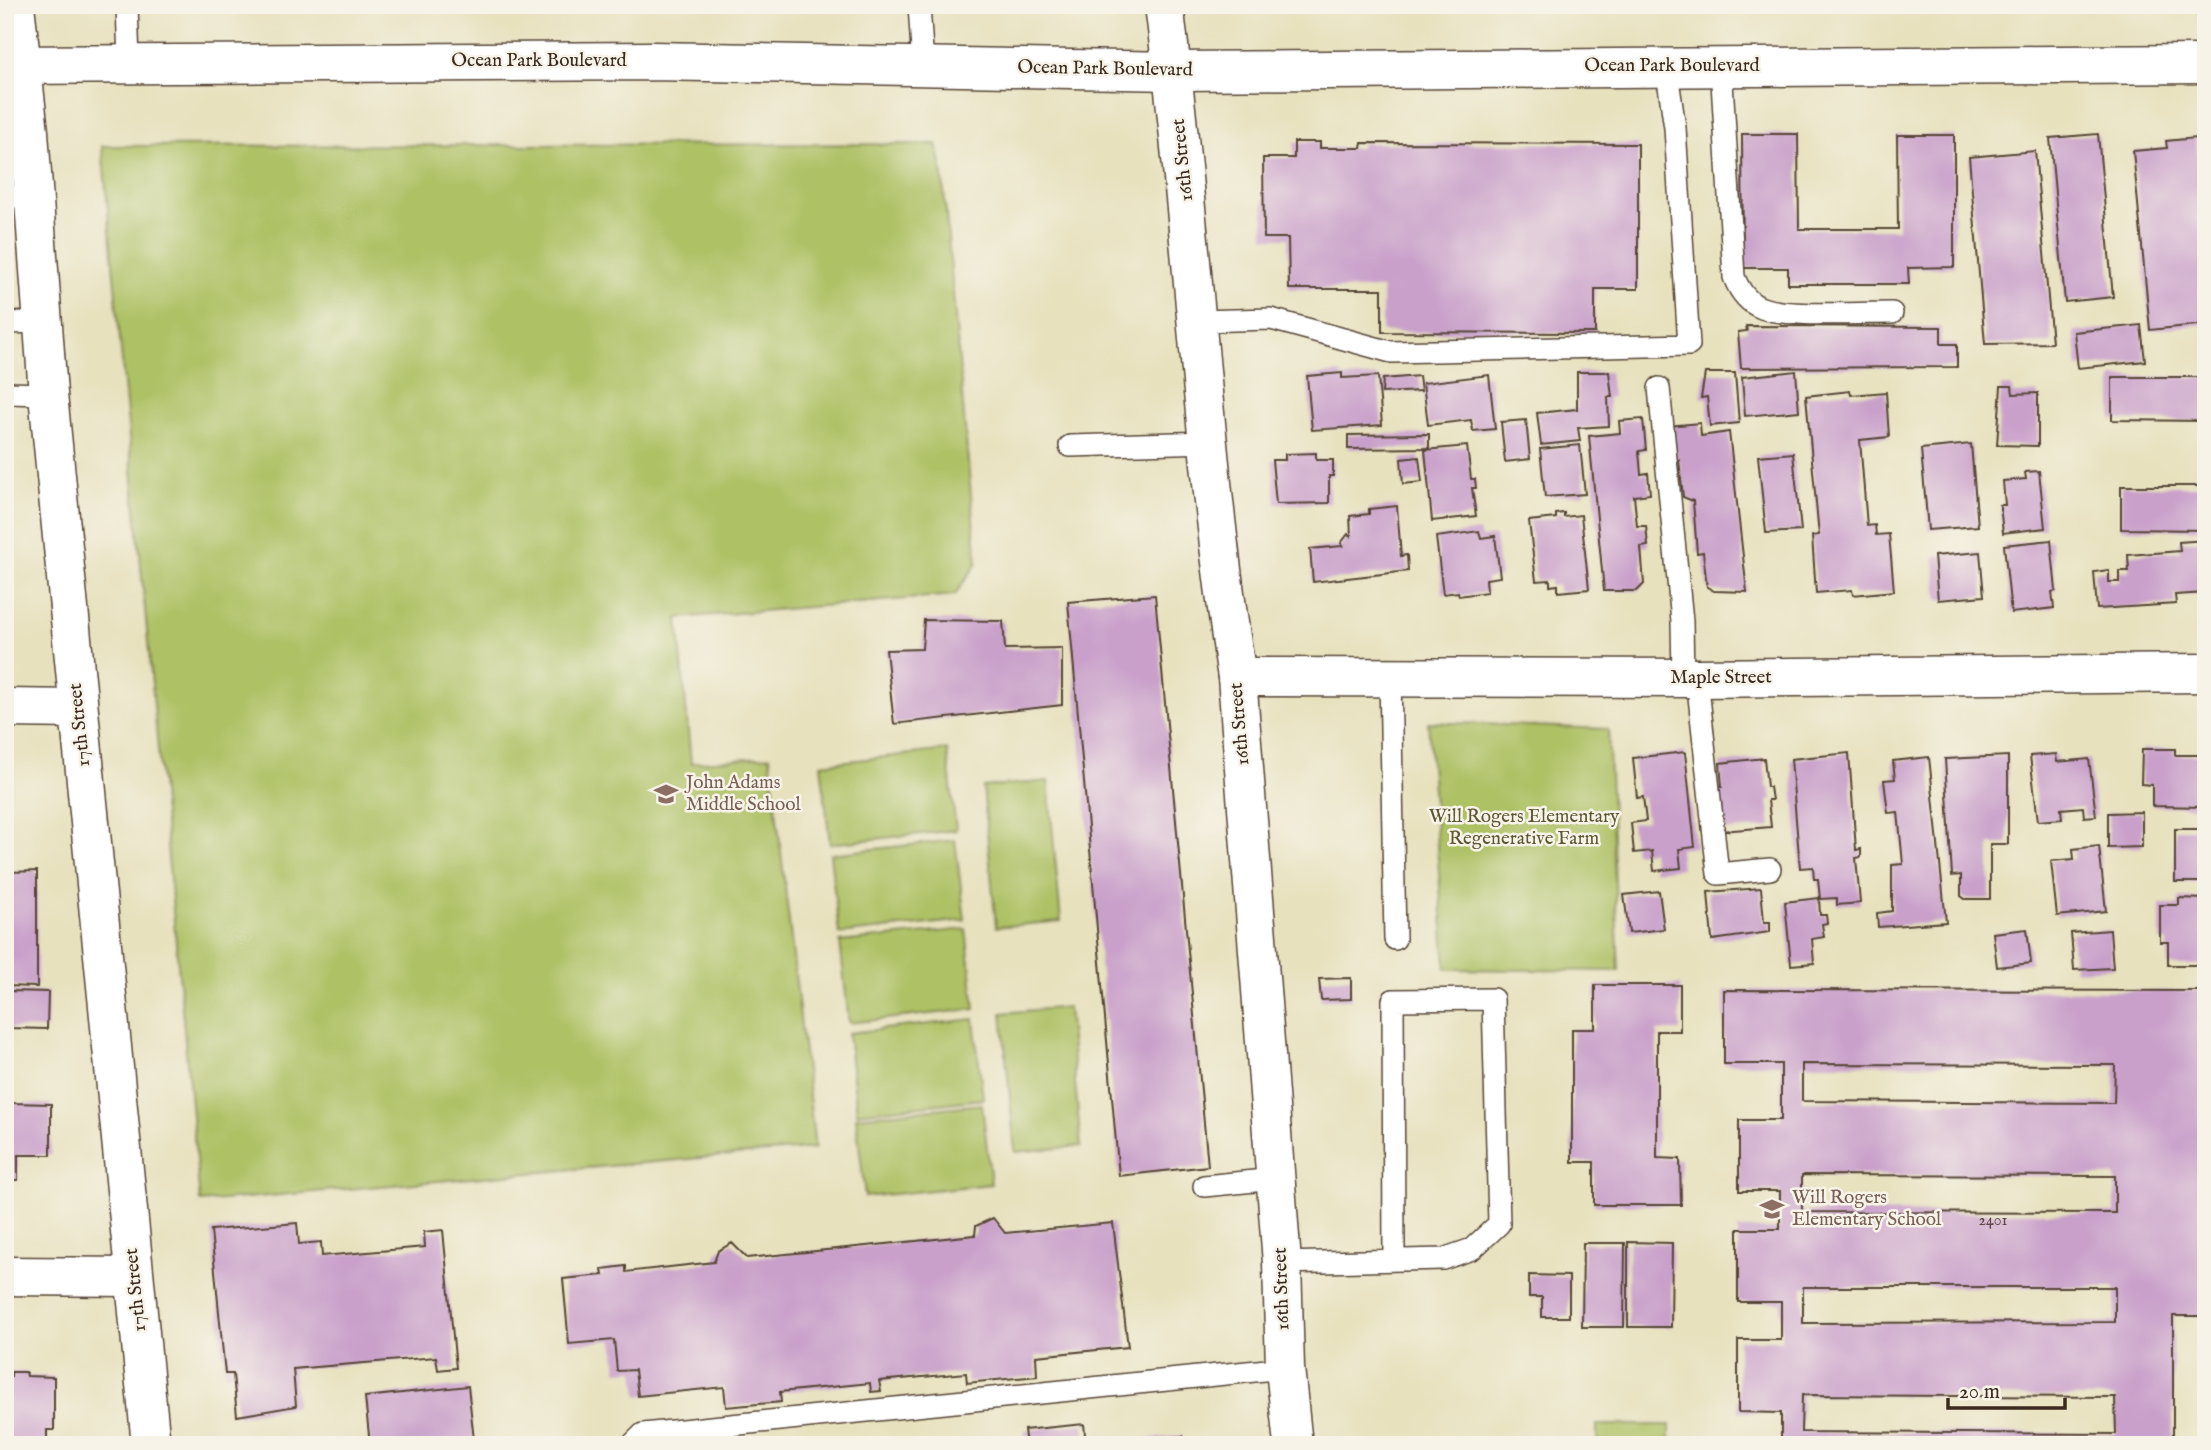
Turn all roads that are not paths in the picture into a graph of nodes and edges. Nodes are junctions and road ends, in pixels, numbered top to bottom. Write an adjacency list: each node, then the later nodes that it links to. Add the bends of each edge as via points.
1 (15, 5): 7 (street, 17th Street)
2 (127, 5): 5 (lane)
3 (919, 5): 9 (lane)
4 (1164, 5): 11 (street, 16th Street)
5 (129, 62): 7 (street, Ocean Park Boulevard); 9 (street, Ocean Park Boulevard, via 652,61)
6 (2206, 64): 10 (street, Ocean Park Boulevard)
7 (13, 65): 12 (street, 17th Street)
8 (1666, 65): 10 (street, Ocean Park Boulevard); 11 (street, Ocean Park Boulevard); 14 (lane, via 1675,128 1689,345 1391,352 1271,319)
9 (923, 66): 11 (street, Ocean Park Boulevard)
10 (1721, 66): 13 (lane, via 1734,277 1741,292 1761,308 1784,312)
11 (1173, 71): 14 (street, 16th Street)
12 (19, 197): 15 (street, 17th Street)
13 (1892, 313)
14 (1198, 321): 19 (street, 16th Street)
15 (23, 323): 18 (street, 17th Street)
16 (1659, 388): 24 (lane)
17 (5, 393): 18 (lane)
18 (48, 394): 26 (street, 17th Street)
19 (1210, 442): 20 (lane); 23 (street, 16th Street, via 1224,597)
20 (1070, 446)
21 (2206, 673): 24 (street, Maple Street)
22 (1390, 676): 23 (street, Maple Street); 24 (street, Maple Street); 28 (lane)
23 (1237, 677): 29 (street, 16th Street)
24 (1690, 678): 27 (lane, via 1718,874)
25 (5, 708): 26 (street)
26 (78, 709): 34 (street, 17th Street)
27 (1770, 869)
28 (1395, 939)
29 (1275, 1179): 30 (lane); 32 (street, 16th Street)
30 (1204, 1186)
31 (1394, 1259): 31 (lane, via 1443,1259 1472,1249 1499,1224 1493,999 1393,1000); 32 (lane)
32 (1282, 1264): 35 (street, 16th Street)
33 (5, 1276): 34 (street)
34 (134, 1277): 36 (street, 17th Street)
35 (1285, 1368): 37 (lane, via 643,1434); 38 (street, 16th Street)
36 (151, 1445)
37 (632, 1445)
38 (1293, 1445)

